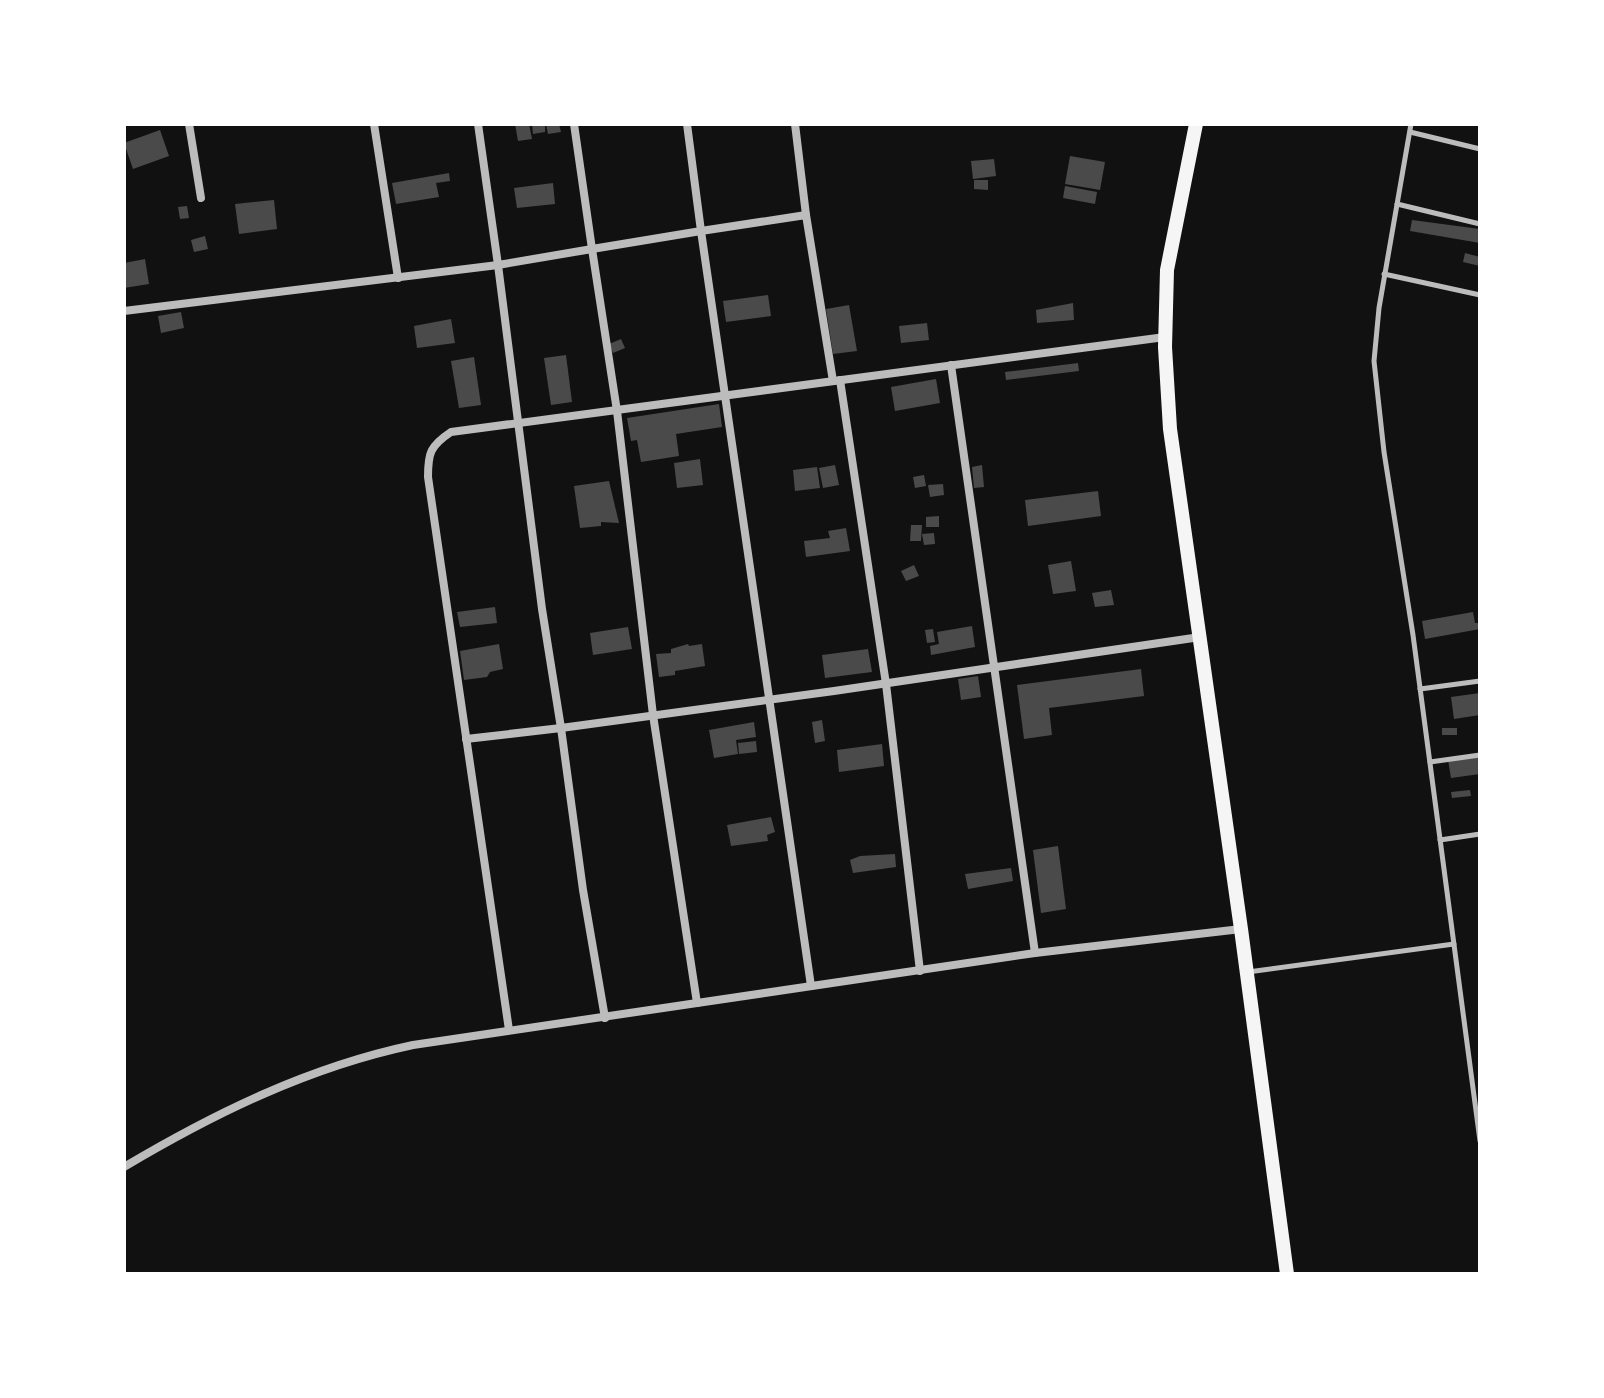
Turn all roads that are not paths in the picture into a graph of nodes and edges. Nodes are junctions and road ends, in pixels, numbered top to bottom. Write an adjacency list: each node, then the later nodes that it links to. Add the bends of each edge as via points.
1 (189, 124): 11 (street)
2 (374, 124): 19 (street)
3 (478, 124): 17 (street)
4 (574, 124): 16 (street)
5 (687, 124): 15 (street)
6 (795, 124): 13 (street)
7 (1196, 124): 22 (main road, via 1167,270)
8 (1411, 124): 9 (lane)
9 (1410, 132): 10 (lane); 12 (lane)
10 (1480, 149)
11 (201, 198)
12 (1397, 204): 14 (lane); 18 (lane)
13 (806, 215): 15 (street); 24 (street)
14 (1480, 224)
15 (701, 231): 16 (street); 25 (street)
16 (592, 249): 17 (street); 26 (street)
17 (498, 265): 19 (street); 27 (street)
18 (1384, 274): 20 (lane); 32 (lane, via 1374,361)
19 (398, 278): 21 (street)
20 (1480, 295)
21 (124, 311)
22 (1165, 337): 23 (street); 28 (main road, via 1170,429)
23 (951, 365): 24 (street); 29 (street)
24 (837, 380): 25 (street); 31 (street)
25 (726, 395): 26 (street); 33 (street)
26 (617, 411): 27 (street); 34 (street)
27 (518, 425): 35 (street); 36 (street, via 451,432 428,455)
28 (1200, 637): 29 (street); 41 (main road)
29 (995, 668): 31 (street); 43 (street)
30 (1480, 681): 32 (lane)
31 (886, 684): 33 (street); 44 (street)
32 (1420, 689): 38 (lane)
33 (768, 700): 34 (street); 46 (street)
34 (653, 715): 35 (street); 47 (street)
35 (561, 728): 36 (street); 48 (street)
36 (466, 739): 49 (street)
37 (1480, 755): 38 (lane)
38 (1430, 762): 40 (lane)
39 (1480, 834): 40 (lane)
40 (1440, 840): 42 (lane)
41 (1241, 929): 43 (street); 45 (main road)
42 (1454, 944): 45 (lane); 50 (lane)
43 (1035, 953): 44 (street)
44 (920, 971): 46 (street)
45 (1247, 973): 53 (main road)
46 (811, 986): 47 (street)
47 (697, 1003): 48 (street)
48 (605, 1018): 49 (street)
49 (509, 1030): 52 (street, via 383,1051 299,1078 241,1102)
50 (1479, 1120): 51 (lane)
51 (1480, 1141)
52 (124, 1167)
53 (1287, 1274)

